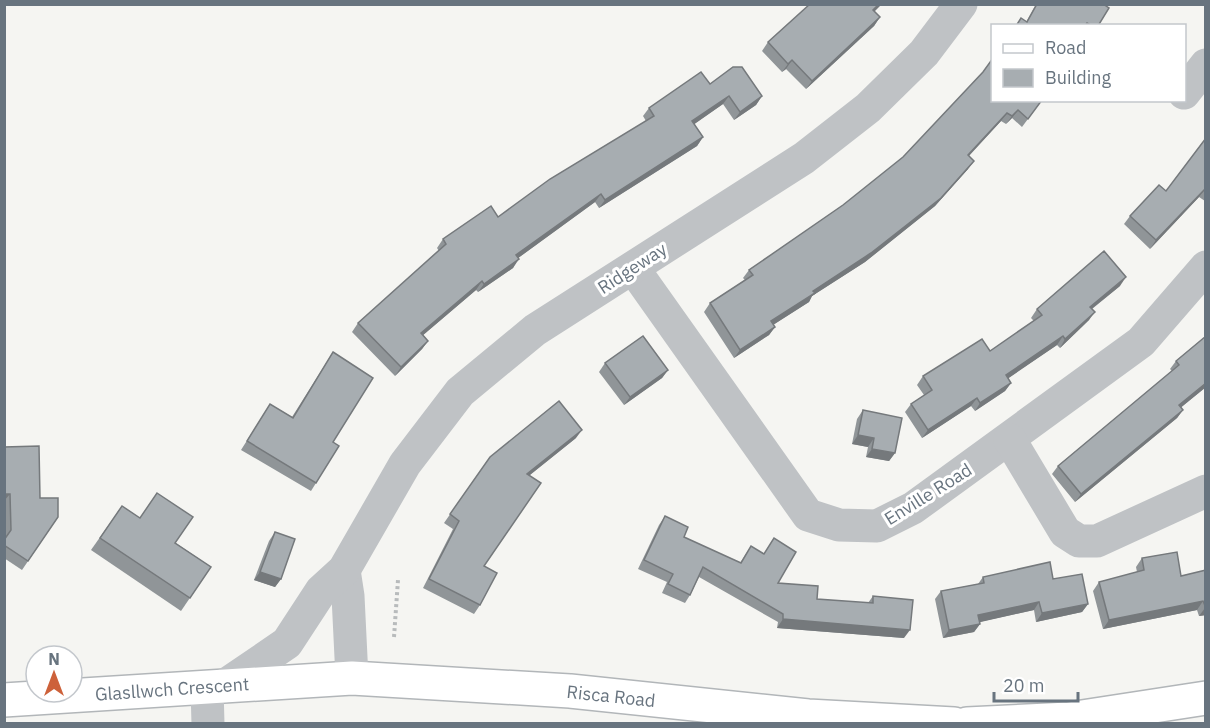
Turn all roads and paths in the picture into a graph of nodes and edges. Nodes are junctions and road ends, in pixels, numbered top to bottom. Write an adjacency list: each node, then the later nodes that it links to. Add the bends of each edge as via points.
1 (960, 4): 5 (street, Ridgeway, via 924,53 868,108 804,158)
2 (1206, 65): 3 (street)
3 (1186, 92)
4 (1206, 267): 6 (street, Enville Road, via 1141,342)
5 (633, 268): 6 (street, Enville Road, via 808,514 839,525 877,526 913,508); 8 (street, Ridgeway, via 535,330 460,392 405,464)
6 (1010, 440): 7 (street, via 1065,532 1079,542 1096,541)
7 (1206, 491)
8 (344, 570): 11 (street); 13 (street, Ridgeway, via 321,591 286,643)
9 (398, 580): 10 (path)
10 (394, 637)
11 (352, 678): 12 (main road, Risca Road); 17 (main road, Risca Road, via 570,691 808,716)
12 (267, 682): 13 (main road, Glasllwch Crescent)
13 (216, 687): 15 (main road, Glasllwch Crescent); 16 (street)
14 (1206, 698): 18 (main road, via 1069,719)
15 (4, 700)
16 (208, 723)
17 (954, 723)
18 (967, 723)

